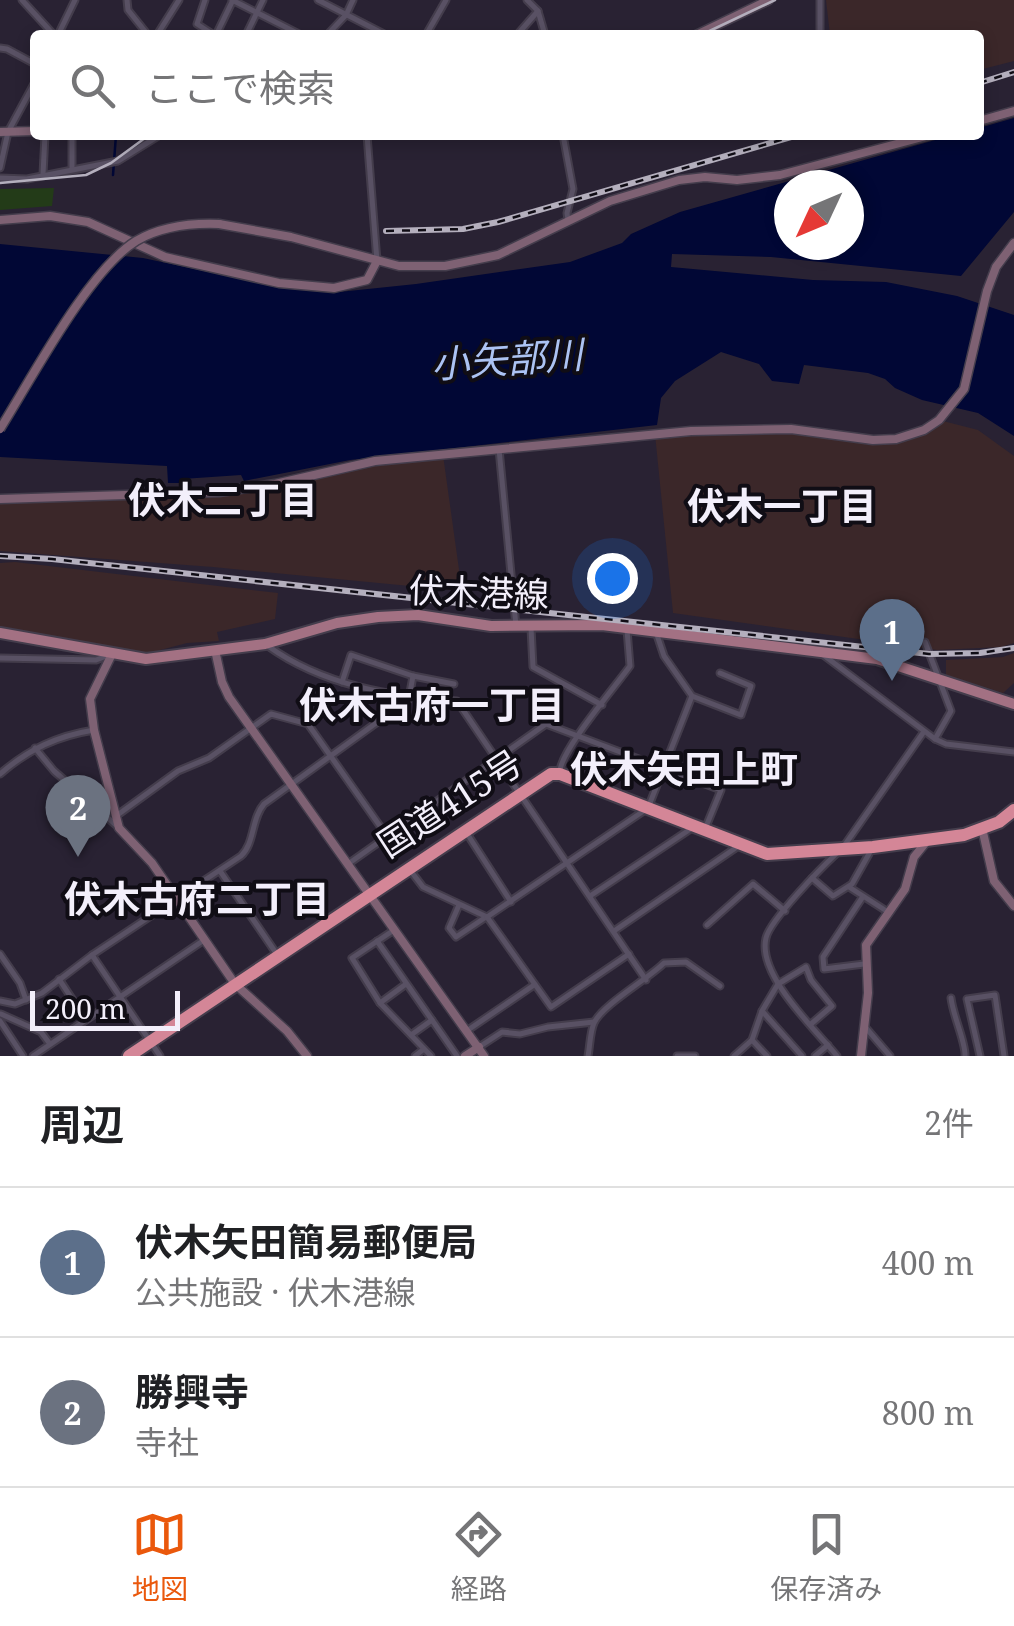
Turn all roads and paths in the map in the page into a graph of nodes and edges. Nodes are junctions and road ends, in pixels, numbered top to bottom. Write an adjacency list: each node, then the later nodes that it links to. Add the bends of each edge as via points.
1 (23, 0): 18 (street)
2 (75, 0): 19 (street)
3 (127, 0): 20 (street)
4 (179, 0): 21 (street)
5 (205, 0): 22 (street, via 197,24)
6 (233, 0): 16 (street); 23 (street)
7 (263, 0): 16 (street)
8 (318, 0): 17 (street)
9 (353, 0): 17 (street)
10 (446, 0): 28 (street)
11 (527, 0): 15 (street)
12 (770, 0): 31 (street)
13 (780, 0): 32 (street)
14 (820, 0): 33 (street)
15 (538, 11): 29 (street); 30 (street)
16 (257, 12): 24 (street); 25 (street)
17 (346, 15): 26 (street); 27 (street)
18 (51, 30)
19 (59, 30)
20 (144, 30)
21 (160, 30)
22 (207, 30)
23 (218, 30)
24 (248, 30)
25 (291, 30)
26 (332, 30)
27 (376, 30)
28 (429, 30)
29 (521, 30)
30 (544, 30)
31 (707, 30)
32 (718, 30)
33 (820, 30)
34 (0, 48): 35 (street)
35 (30, 61)
36 (30, 90): 40 (street)
37 (1014, 111): 38 (street)
38 (984, 120)
39 (30, 131): 40 (street)
40 (4, 132): 47 (street)
41 (45, 140): 49 (street)
42 (72, 140): 48 (street)
43 (152, 140): 48 (street, via 118,161)
44 (367, 140): 54 (street)
45 (565, 140): 52 (street, via 574,189)
46 (911, 140): 52 (street, via 780,175 678,180)
47 (0, 168)
48 (72, 169): 49 (street)
49 (44, 174): 50 (street)
50 (0, 178)
51 (0, 220): 54 (street, via 77,220 165,256 298,286 358,284)
52 (569, 222): 54 (street, via 477,260 417,267)
53 (1014, 244): 56 (street, via 986,290 964,389 924,430 873,440 728,428)
54 (377, 261): 55 (street, bridge, via 219,224 138,240 87,292)
55 (0, 429)
56 (500, 450): 57 (street, via 375,461 219,492); 59 (street)
57 (0, 500)
58 (530, 625): 59 (main road, 伏木港線); 60 (main road, 伏木港線); 79 (street, via 533,667)
59 (516, 626): 64 (main road, 伏木港線, via 378,617)
60 (627, 628): 61 (main road, 伏木港線); 79 (street, via 630,666)
61 (656, 632): 66 (main road, 伏木港線); 76 (street)
62 (0, 633): 67 (main road, 伏木港線)
63 (925, 642): 68 (street)
64 (266, 644): 65 (main road, 伏木港線); 74 (street)
65 (215, 650): 67 (main road, 伏木港線, via 146,659); 80 (street, via 222,682)
66 (822, 650): 71 (main road, 伏木港線); 82 (street)
67 (112, 654): 69 (street, via 96,660); 81 (street, via 90,699)
68 (930, 657): 71 (street); 73 (street)
69 (0, 658)
70 (720, 672): 76 (street, via 751,686 741,714)
71 (920, 672): 73 (main road, 伏木港線)
72 (413, 676): 74 (street, via 351,655); 75 (street); 77 (street)
73 (942, 680): 78 (main road, 伏木港線); 84 (street, via 951,710)
74 (342, 682): 77 (street)
75 (454, 684)
76 (692, 696): 89 (street)
77 (410, 698): 87 (street); 88 (street, via 458,701)
78 (1014, 704)
79 (602, 705): 83 (street)
80 (252, 728): 87 (street, via 271,714 308,724); 92 (street); 96 (street)
81 (94, 730): 85 (street); 96 (street)
82 (923, 733): 84 (street); 105 (street)
83 (577, 738): 88 (street, via 546,724); 89 (street); 91 (street)
84 (935, 739): 86 (street)
85 (36, 748): 90 (street); 97 (street)
86 (1014, 752)
87 (329, 756): 92 (street); 101 (street)
88 (495, 757): 93 (street); 101 (street)
89 (664, 770): 94 (street); 98 (street, via 721,790)
90 (0, 774)
91 (560, 774): 93 (highway, 国道415号); 94 (highway, 国道415号)
92 (291, 783): 107 (street); 109 (street, via 259,810 248,850)
93 (520, 793): 100 (highway, 国道415号); 106 (street)
94 (648, 808): 98 (highway, 国道415号); 106 (street)
95 (1014, 810): 99 (highway, 国道415号)
96 (116, 816): 97 (street)
97 (119, 828): 114 (street)
98 (699, 828): 103 (highway, 国道415号); 113 (street)
99 (982, 828): 102 (highway, 国道415号); 118 (street, via 994,881)
100 (464, 830): 108 (highway, 国道415号); 116 (street)
101 (387, 836): 107 (street)
102 (927, 841): 104 (highway, 国道415号); 120 (street)
103 (739, 845): 105 (highway, 国道415号, via 767,854); 124 (street)
104 (873, 847): 105 (highway, 国道415号); 111 (street)
105 (842, 848): 110 (street)
106 (567, 863): 113 (street); 116 (street)
107 (348, 864): 112 (street)
108 (408, 868): 112 (highway, 国道415号); 117 (street, via 423,888)
109 (219, 870): 114 (street); 130 (street)
110 (812, 878): 111 (street, via 833,896); 119 (street)
111 (848, 886): 115 (street)
112 (368, 894): 123 (street); 130 (highway, 国道415号)
113 (590, 896): 124 (street)
114 (176, 898): 125 (street); 129 (street)
115 (862, 898): 120 (street); 131 (street, via 823,957 824,968)
116 (511, 902): 121 (street)
117 (460, 905): 121 (street); 121 (street, via 449,928 456,937)
118 (1014, 906)
119 (785, 911): 122 (street, via 753,884); 136 (street, via 766,938)
120 (888, 912): 131 (street, via 866,945)
121 (487, 917): 137 (street)
122 (708, 926)
123 (394, 930): 126 (street); 151 (street)
124 (613, 931): 128 (street)
125 (204, 940): 134 (street); 139 (street)
126 (378, 942): 135 (street); 143 (street, via 352,958)
127 (0, 954): 141 (street)
128 (629, 954): 133 (street); 137 (street, via 551,1007)
129 (92, 955): 132 (street); 139 (street)
130 (277, 956): 134 (highway, 国道415号)
131 (864, 964): 150 (street)
132 (59, 980): 141 (street); 146 (street)
133 (646, 980): 138 (street, via 664,962 686,962); 148 (street)
134 (234, 984): 154 (highway, 国道415号); 165 (street)
135 (406, 984): 143 (street); 147 (street)
136 (778, 984): 144 (street); 149 (street); 149 (street, via 806,967 832,1006)
137 (534, 985): 151 (street)
138 (720, 986)
139 (120, 997): 146 (street); 154 (street)
140 (951, 998): 179 (street)
141 (26, 1000): 142 (street)
142 (2, 1002): 145 (street)
143 (380, 1003): 152 (street)
144 (762, 1011): 153 (street); 174 (street)
145 (0, 1018): 155 (street, via 41,1032); 161 (street)
146 (86, 1020): 155 (street)
147 (432, 1020): 152 (street); 168 (street)
148 (594, 1022): 160 (street, via 502,1032); 169 (street)
149 (810, 1024): 157 (street)
150 (864, 1026): 177 (street); 178 (street)
151 (468, 1030): 160 (street)
152 (411, 1036): 159 (street)
153 (752, 1040): 172 (street); 173 (street)
154 (150, 1042): 163 (highway, 国道415号); 164 (street)
155 (50, 1044): 162 (street)
156 (1014, 1044): 158 (street)
157 (828, 1045): 175 (street); 176 (street)
158 (1003, 1046): 180 (street, via 995,995 967,998); 181 (street)
159 (424, 1050): 166 (street); 167 (street)
160 (482, 1052): 168 (street)
161 (22, 1056)
162 (33, 1056)
163 (130, 1056)
164 (160, 1056)
165 (306, 1056)
166 (415, 1056)
167 (431, 1056)
168 (461, 1056)
169 (588, 1056)
170 (677, 1056): 171 (street)
171 (694, 1056)
172 (734, 1056)
173 (767, 1056)
174 (802, 1056)
175 (815, 1056)
176 (837, 1056)
177 (862, 1056)
178 (890, 1056)
179 (965, 1056)
180 (980, 1056)
181 (1004, 1056)

